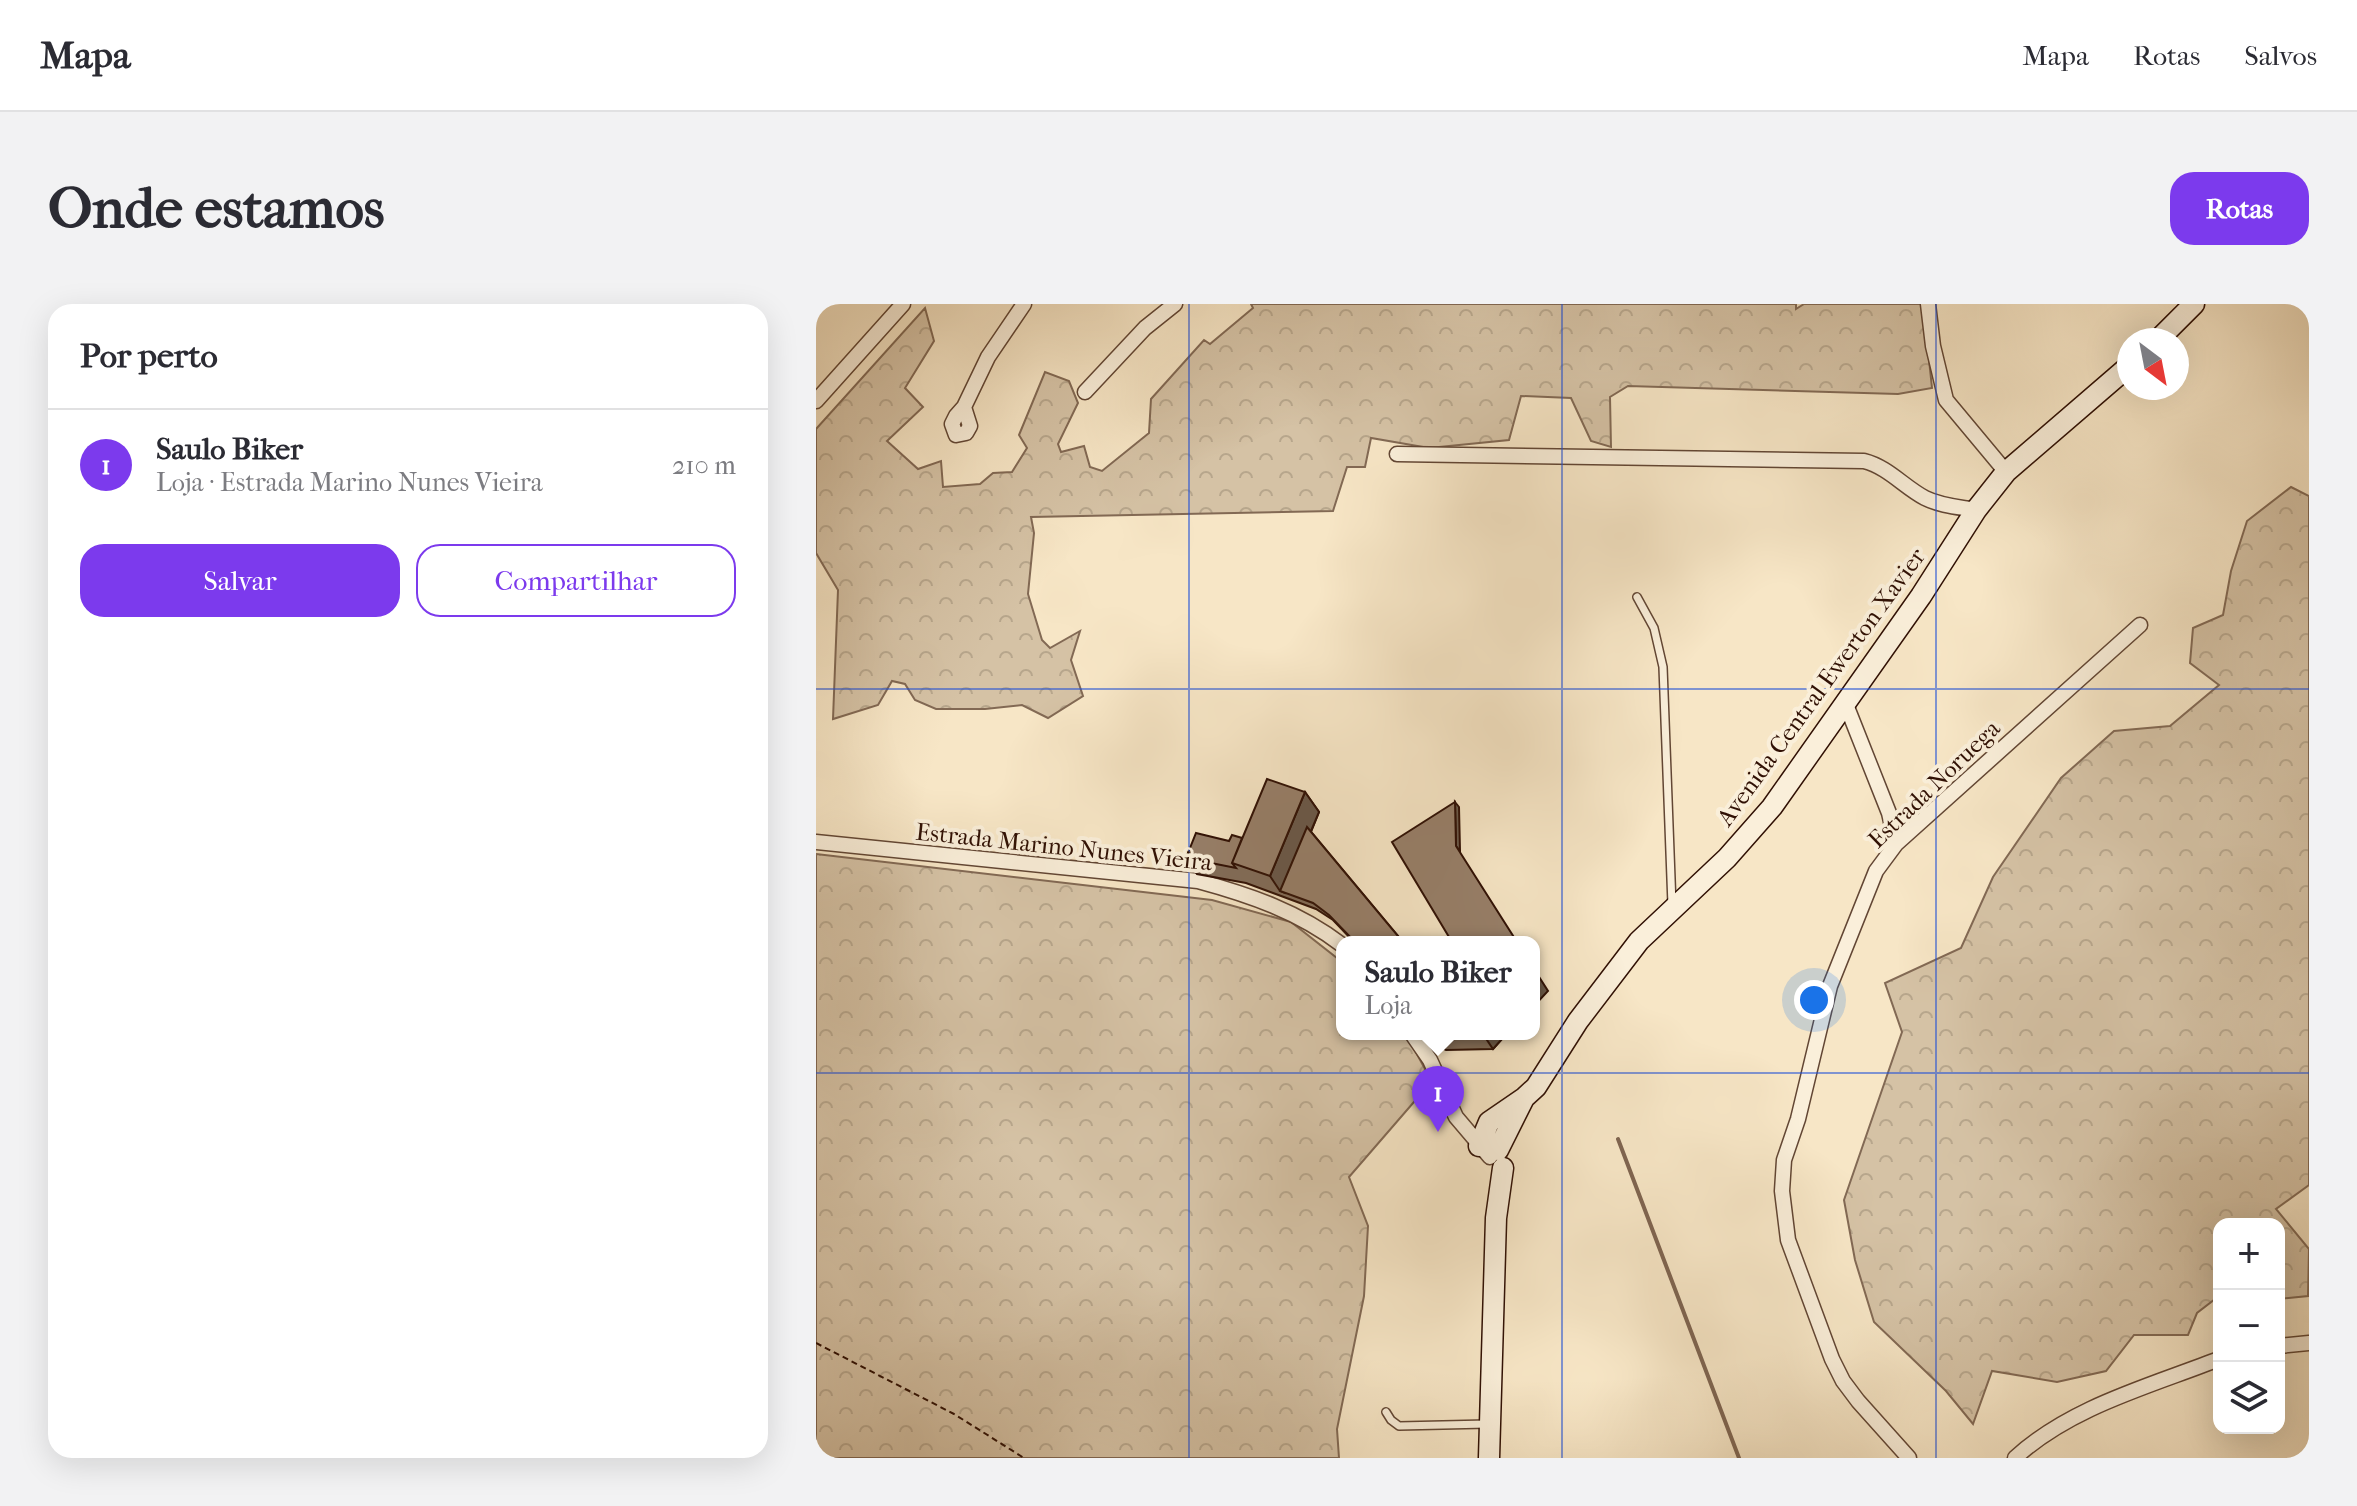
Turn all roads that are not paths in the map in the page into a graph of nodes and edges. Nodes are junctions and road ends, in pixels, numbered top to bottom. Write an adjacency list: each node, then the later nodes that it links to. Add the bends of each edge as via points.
1 (903, 304): 9 (street)
2 (1024, 304): 10 (street, via 988,357)
3 (1175, 304): 8 (street, via 1129,343)
4 (1928, 304): 12 (street, via 1946,400)
5 (2194, 304): 6 (main road)
6 (2170, 328)
7 (2117, 376): 12 (main road, Avenida Central Ewerton Xavier)
8 (1085, 392)
9 (816, 401)
10 (964, 407)
11 (1397, 454): 13 (street, via 1864,461 1877,464 1932,501)
12 (2006, 472): 13 (main road, Avenida Central Ewerton Xavier)
13 (1976, 510): 16 (main road, Avenida Central Ewerton Xavier)
14 (1637, 597): 19 (lane, via 1654,628 1663,667)
15 (2140, 625): 18 (street, Estrada Noruega)
16 (1845, 702): 18 (street); 19 (main road, Avenida Central Ewerton Xavier, via 1753,832)
17 (816, 842): 20 (street, Estrada Marino Nunes Vieira, via 1198,881 1257,897)
18 (1896, 844): 30 (street, Estrada Noruega, via 1876,871 1830,986 1784,1160 1782,1191 1788,1240 1832,1359 1858,1401)
19 (1672, 907): 22 (main road, Avenida Central Ewerton Xavier, via 1626,957)
20 (1336, 940)
21 (1416, 1040): 23 (street, via 1456,1117)
22 (1530, 1092): 23 (main road, Avenida Central Ewerton Xavier, via 1532,1106); 23 (main road, via 1489,1122)
23 (1495, 1157): 28 (main road)
24 (2309, 1343): 25 (street)
25 (2285, 1345)
26 (2213, 1361): 31 (street, via 2072,1418)
27 (1386, 1412): 28 (lane, via 1399,1426)
28 (1490, 1423): 29 (main road)
29 (1489, 1458)
30 (1909, 1458)
31 (2015, 1458)

